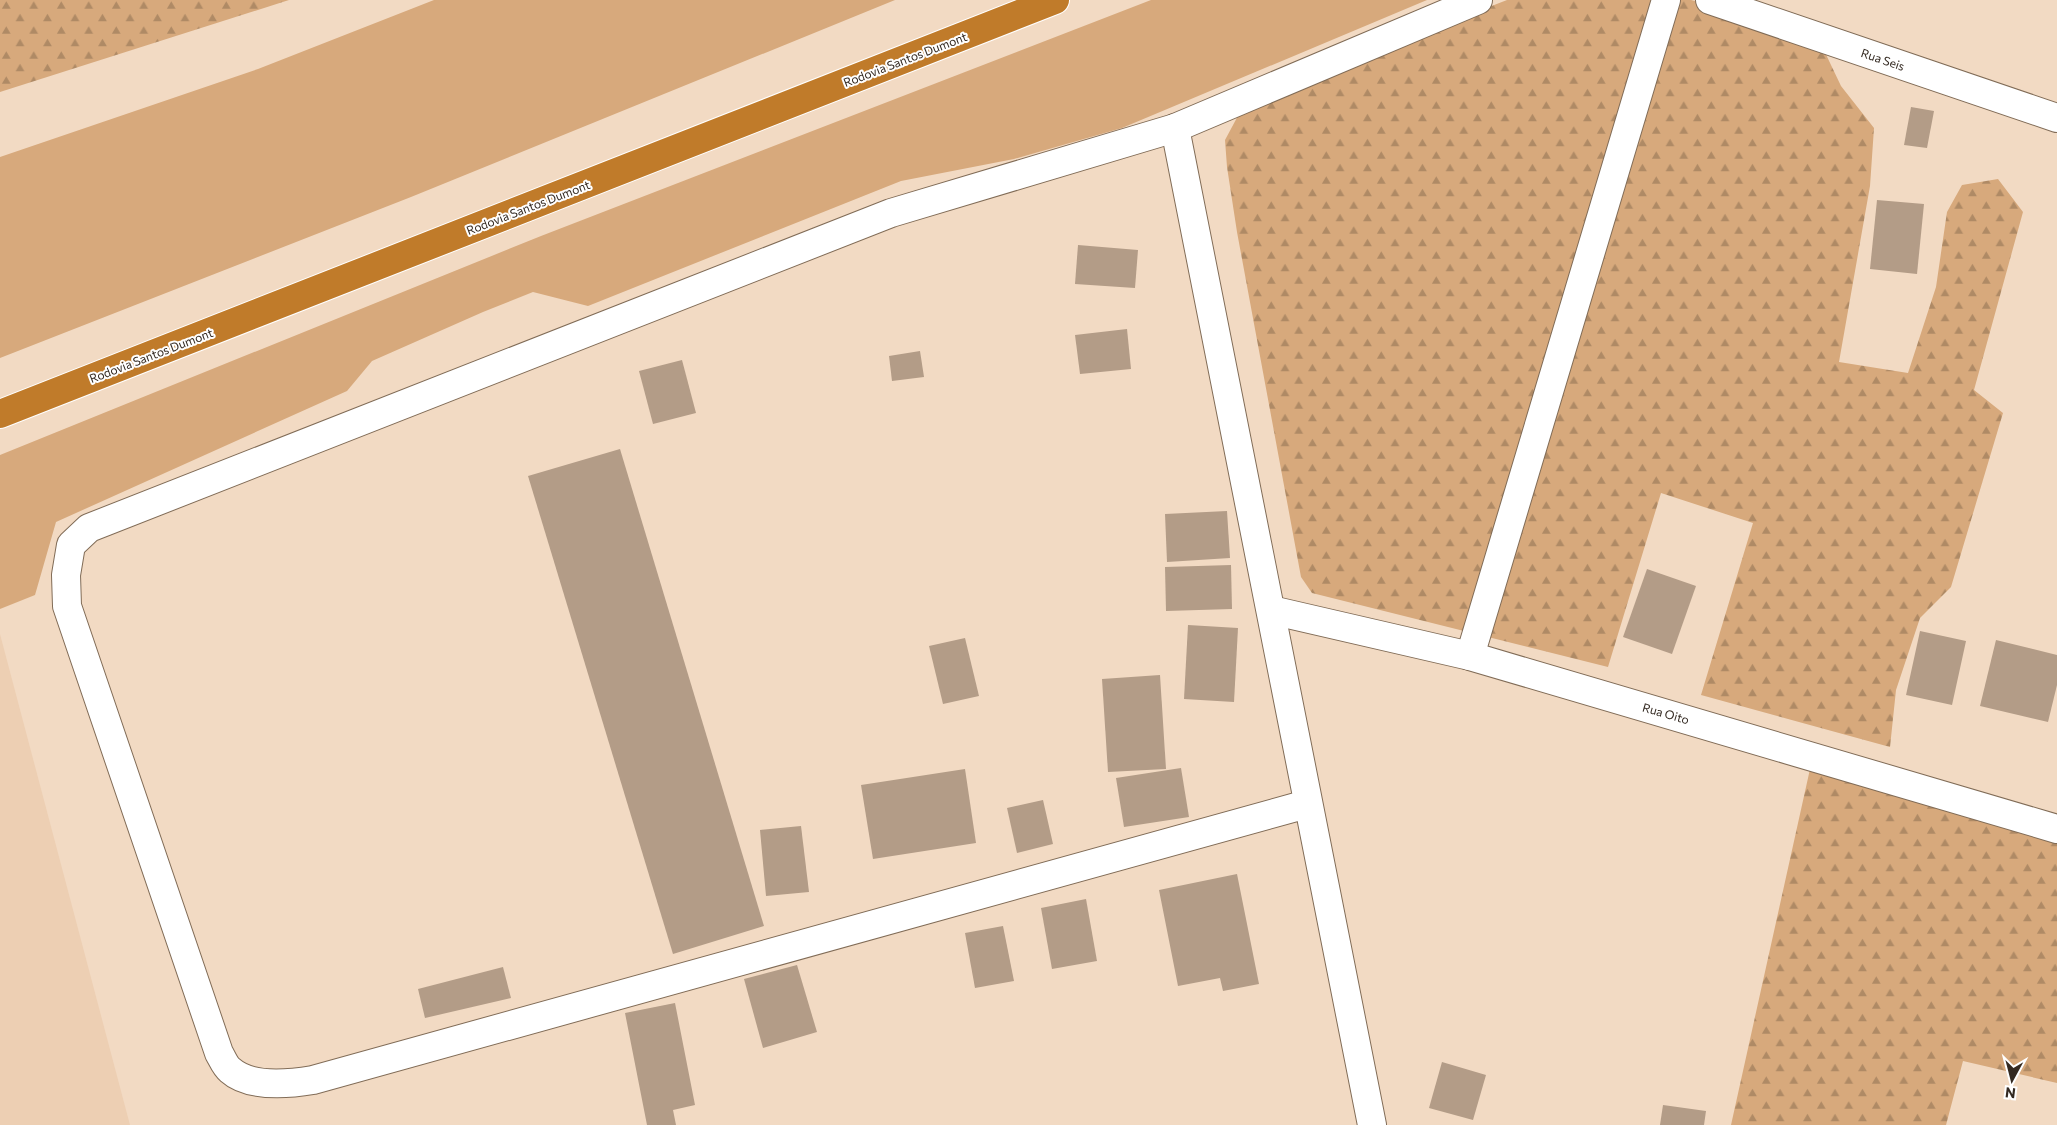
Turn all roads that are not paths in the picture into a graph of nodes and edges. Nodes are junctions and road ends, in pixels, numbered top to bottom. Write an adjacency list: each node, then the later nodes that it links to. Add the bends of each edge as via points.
1 (1056, 0): 7 (highway, Rodovia Santos Dumont)
2 (1478, 0): 6 (street)
3 (1666, 0): 9 (street)
4 (1710, 0): 5 (street, Rua Seis)
5 (2057, 118)
6 (1175, 128): 8 (street); 10 (street, via 891,213 89,528 71,545 66,575 67,606 220,1053 229,1069 242,1077 267,1083 291,1084 313,1080)
7 (0, 414)
8 (1271, 610): 9 (street, Rua Oito); 10 (street)
9 (1470, 656): 11 (street, Rua Oito)
10 (1307, 804): 12 (street)
11 (2057, 828)
12 (1372, 1125)

